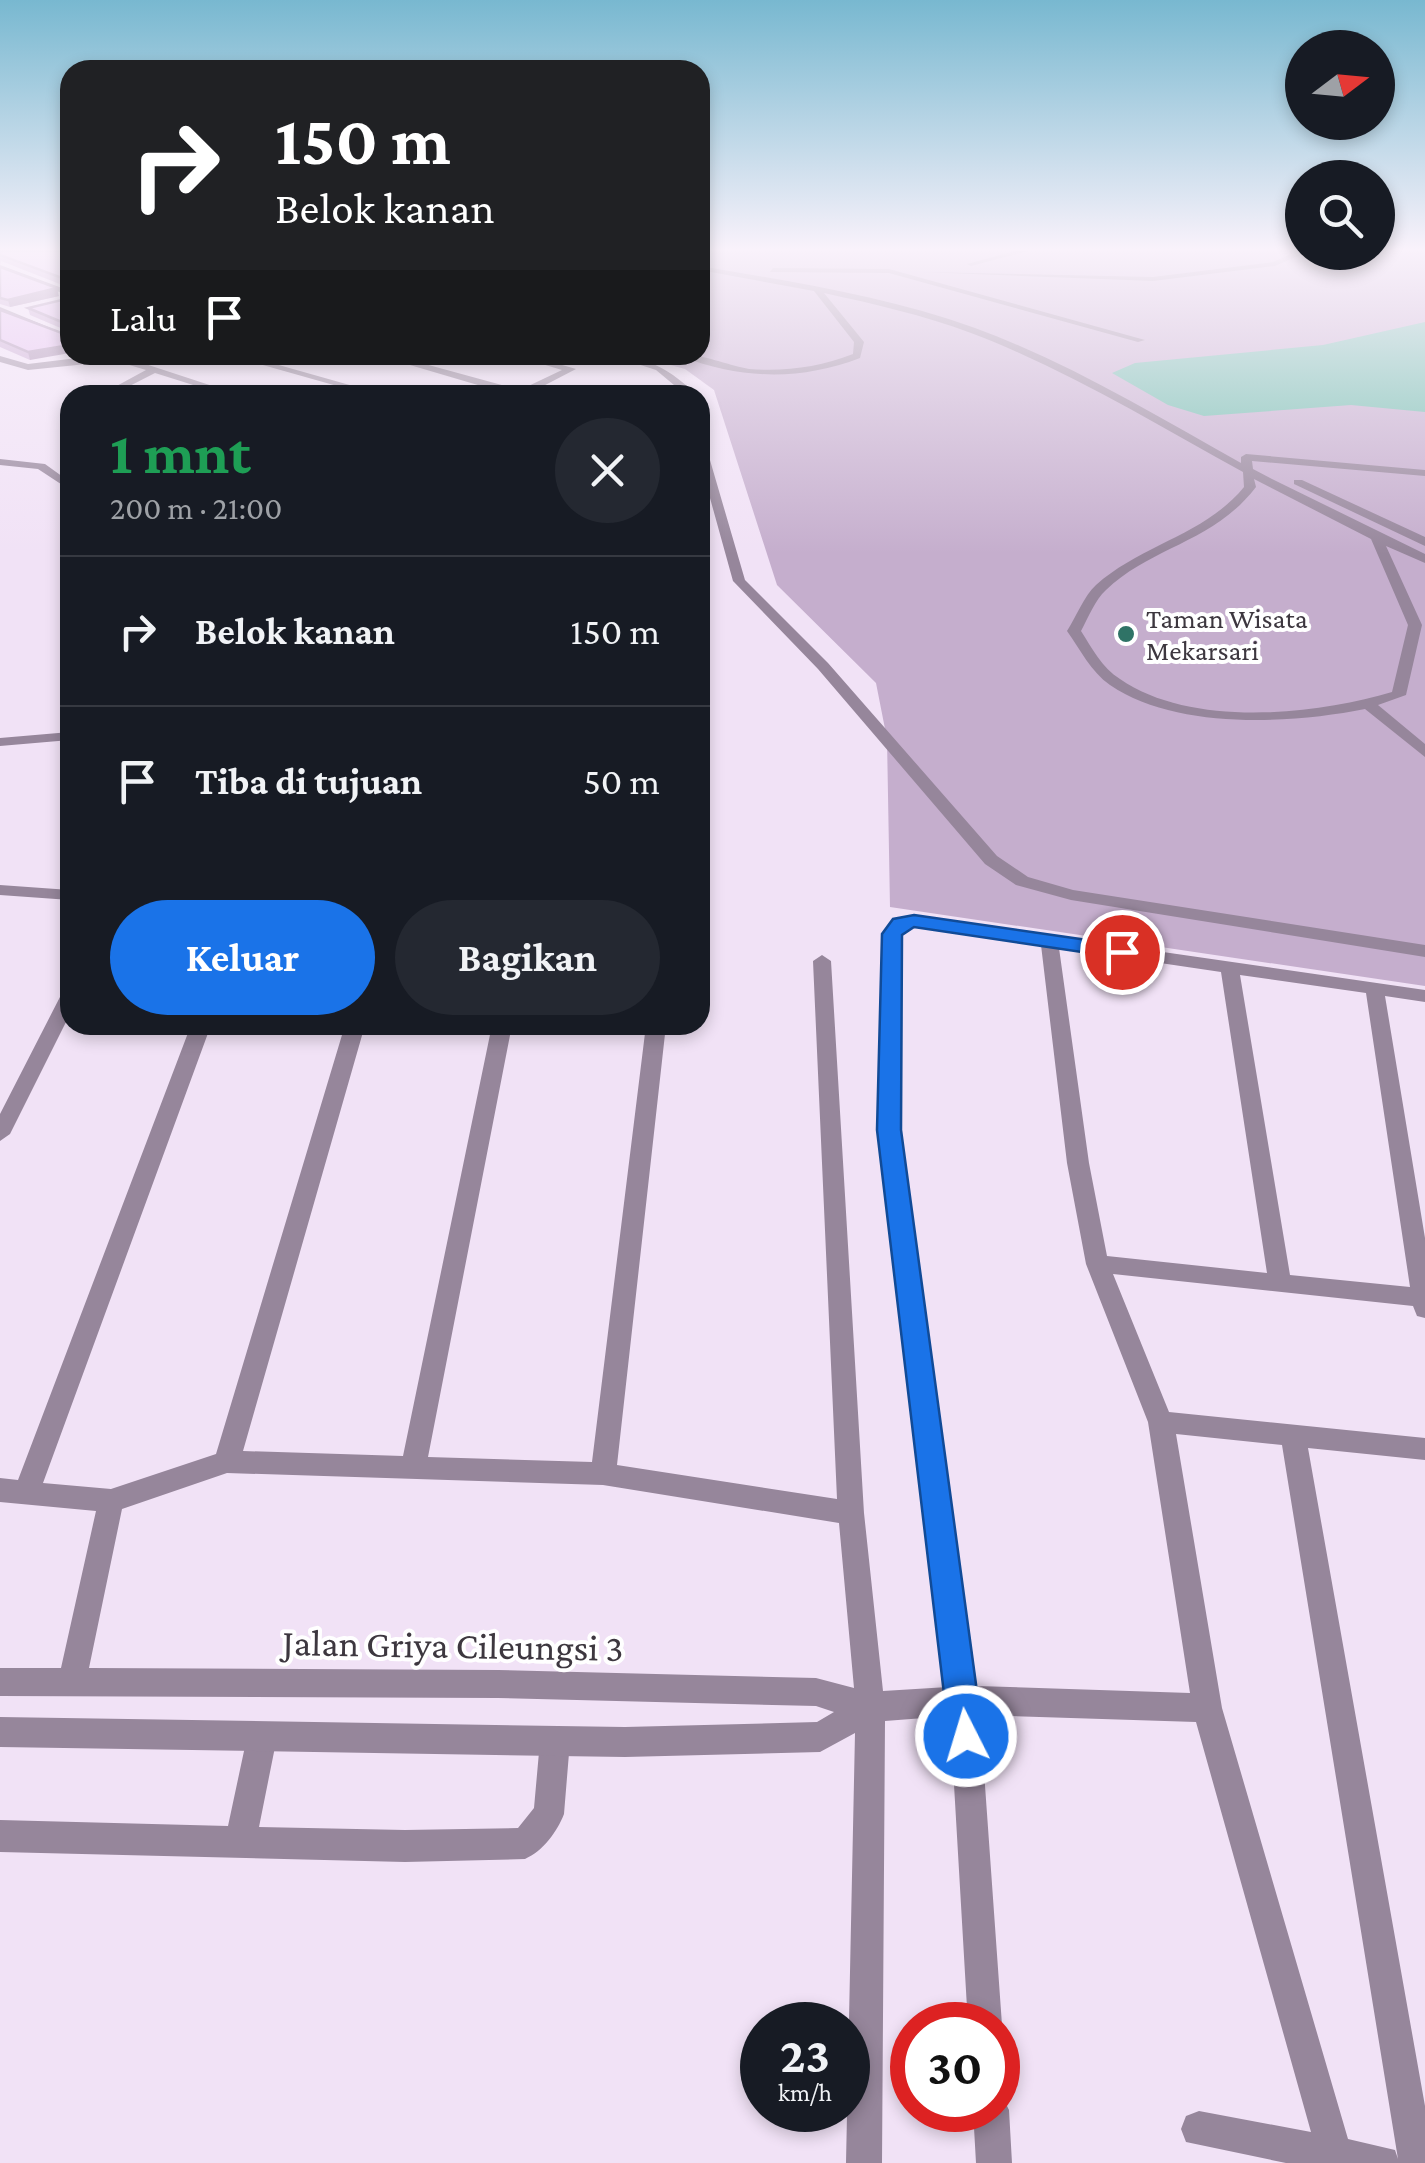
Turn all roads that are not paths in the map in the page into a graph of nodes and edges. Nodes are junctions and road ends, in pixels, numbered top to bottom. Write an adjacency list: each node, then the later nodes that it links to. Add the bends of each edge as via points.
1 (858, 352): 11 (street, via 827,367 764,373)
2 (1021, 352): 22 (street)
3 (1038, 352): 19 (street)
4 (0, 359): 5 (street, via 28,367)
5 (60, 363)
6 (137, 365): 12 (street)
7 (270, 365): 15 (street)
8 (417, 365): 16 (street)
9 (556, 365): 17 (street, via 571,369)
10 (650, 365): 18 (street)
11 (710, 365)
12 (153, 370): 13 (street); 14 (street)
13 (124, 385)
14 (203, 385)
15 (344, 385)
16 (487, 385)
17 (538, 385)
18 (680, 385)
19 (1246, 458): 21 (street); 22 (street); 26 (street)
20 (0, 462): 24 (street, via 42,466)
21 (1425, 472)
22 (1251, 475): 25 (street); 28 (street, via 1250,487 1232,508 1099,589 1074,631 1116,684 1195,710 1287,714)
23 (710, 479): 35 (street, via 739,582 823,666 991,860 1022,881 1071,895)
24 (60, 480)
25 (1378, 539): 27 (street); 28 (street, via 1414,625 1400,695)
26 (1425, 539)
27 (1425, 559)
28 (1369, 705): 31 (street)
29 (60, 737): 30 (street)
30 (0, 742)
31 (1425, 752)
32 (0, 890): 33 (street)
33 (60, 894)
34 (1049, 940): 37 (street); 46 (street); 60 (street, via 914,921 892,934 889,1130)
35 (1425, 951)
36 (822, 961): 57 (street)
37 (1230, 970): 38 (street); 47 (street)
38 (1375, 990): 39 (street); 48 (street)
39 (1425, 996)
40 (60, 1015): 45 (street)
41 (197, 1035): 55 (street)
42 (352, 1035): 52 (street)
43 (500, 1035): 53 (street)
44 (655, 1035): 54 (street)
45 (0, 1134)
46 (1097, 1264): 47 (street); 49 (street)
47 (1280, 1284): 48 (street)
48 (1424, 1304)
49 (1161, 1422): 50 (street); 62 (street)
50 (1293, 1434): 51 (street); 75 (street)
51 (1425, 1449)
52 (228, 1462): 53 (street); 56 (street)
53 (412, 1468): 54 (street)
54 (603, 1474): 57 (street)
55 (13, 1490): 56 (street)
56 (111, 1501): 58 (street)
57 (851, 1513): 61 (street)
58 (72, 1682): 59 (street, Jalan Griya Cileungsi 3); 61 (street, Jalan Griya Cileungsi 3, via 816,1692)
59 (2, 1686)
60 (954, 1701): 61 (street, Jalan Griya Cileungsi 3); 62 (street, Jalan Griya Cileungsi 3); 68 (street)
61 (886, 1704): 65 (street, via 820,1737); 72 (street)
62 (1207, 1708): 71 (street)
63 (0, 1732): 64 (street)
64 (262, 1737): 65 (street); 67 (street)
65 (554, 1741): 67 (street, via 548,1814 525,1844)
66 (0, 1836): 67 (street)
67 (240, 1842)
68 (983, 2002)
69 (1200, 2129): 71 (street)
70 (992, 2132): 73 (street)
71 (1335, 2154): 74 (street)
72 (864, 2163)
73 (994, 2163)
74 (1382, 2163)
75 (1416, 2163)

